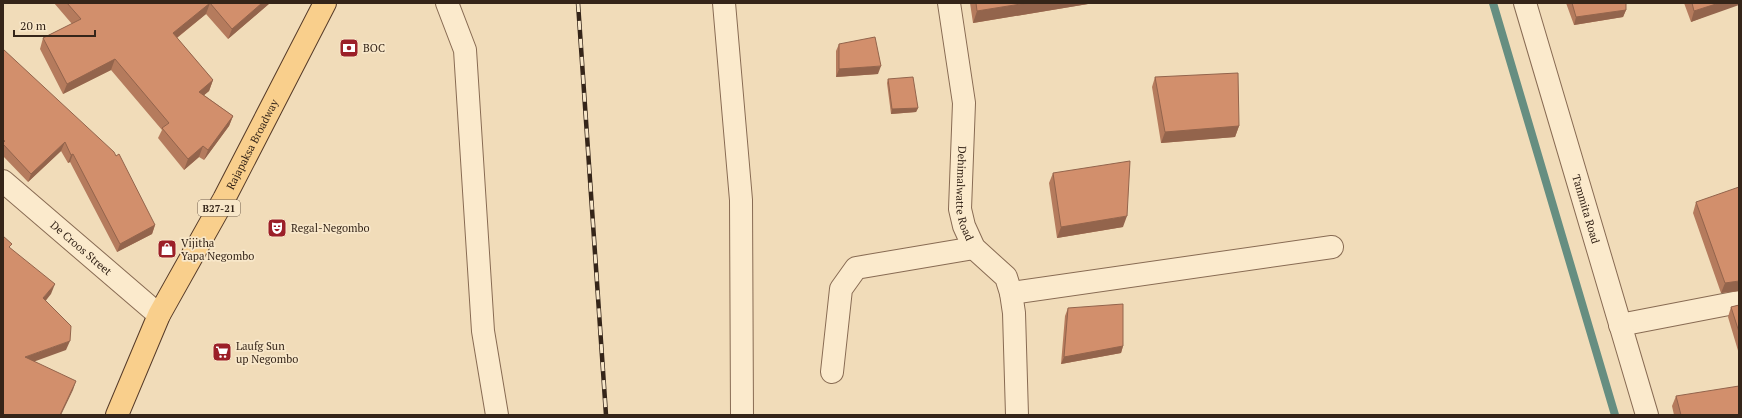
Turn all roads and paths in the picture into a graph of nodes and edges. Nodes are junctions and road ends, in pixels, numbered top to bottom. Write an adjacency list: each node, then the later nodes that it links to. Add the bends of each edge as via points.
1 (325, 3): 11 (main road, Rajapaksa Broadway / B27-21, via 224,199)
2 (447, 3): 15 (street, via 465,50 483,331)
3 (724, 3): 16 (street, via 740,200)
4 (949, 3): 8 (street, Dehimalwatte Road, via 964,103 960,209)
5 (1525, 3): 12 (street, Tammita Road)
6 (3, 181): 11 (street, De Croos Street)
7 (1332, 247): 9 (street)
8 (974, 248): 9 (street, Dehimalwatte Road, via 1006,277); 13 (street, via 856,268 841,289)
9 (1011, 292): 17 (street, Dehimalwatte Road)
10 (1739, 302): 12 (street)
11 (159, 316): 14 (main road, Rajapaksa Broadway / B27-21)
12 (1620, 325): 18 (street, Tammita Road)
13 (832, 372)
14 (121, 413)
15 (497, 415)
16 (742, 415)
17 (1017, 415)
18 (1647, 415)

